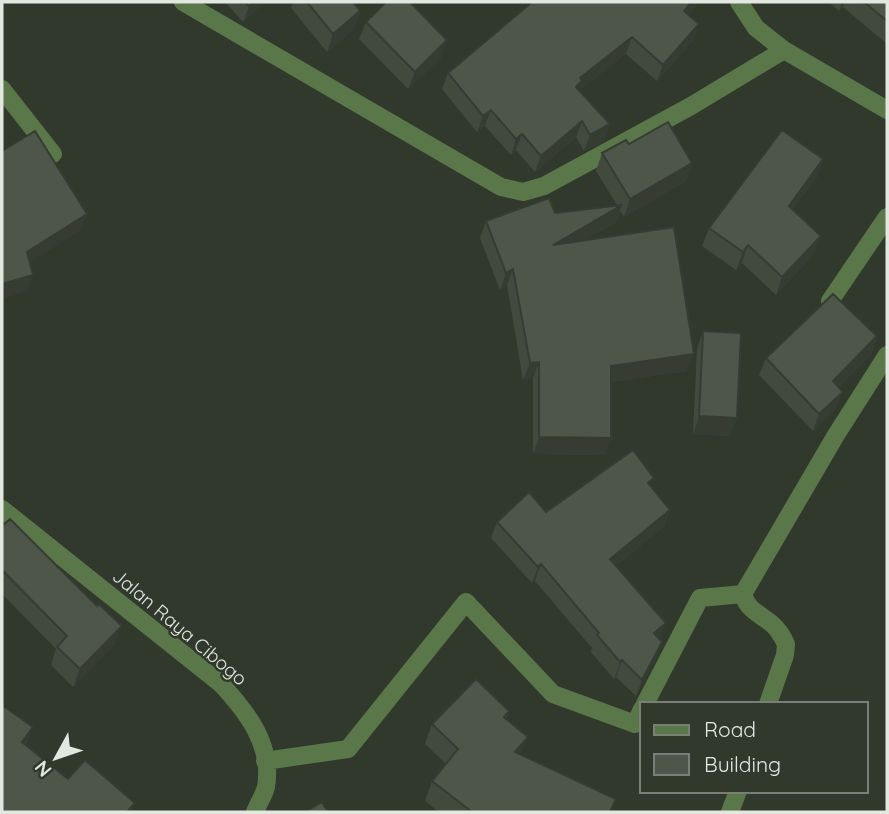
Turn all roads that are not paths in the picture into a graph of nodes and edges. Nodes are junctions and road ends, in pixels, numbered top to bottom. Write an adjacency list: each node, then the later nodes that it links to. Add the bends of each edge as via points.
1 (183, 2): 3 (street, via 501,187 523,192 544,186)
2 (739, 2): 3 (street, via 756,29)
3 (784, 50): 5 (street)
4 (2, 89): 6 (street)
5 (887, 110)
6 (53, 154)
7 (887, 217): 8 (street)
8 (830, 301)
9 (887, 355): 11 (street)
10 (2, 509): 15 (street, Jalan Raya Cibogo, via 221,684 245,709 260,736)
11 (743, 594): 12 (street, via 700,598); 13 (street, via 745,603 772,624 786,644)
12 (646, 702)
13 (769, 702)
14 (640, 713): 15 (street, via 635,724 553,694 466,602 348,748)
15 (265, 761): 17 (street, Jalan Raya Cibogo, via 266,788)
16 (737, 793): 18 (street)
17 (255, 812)
18 (730, 812)

